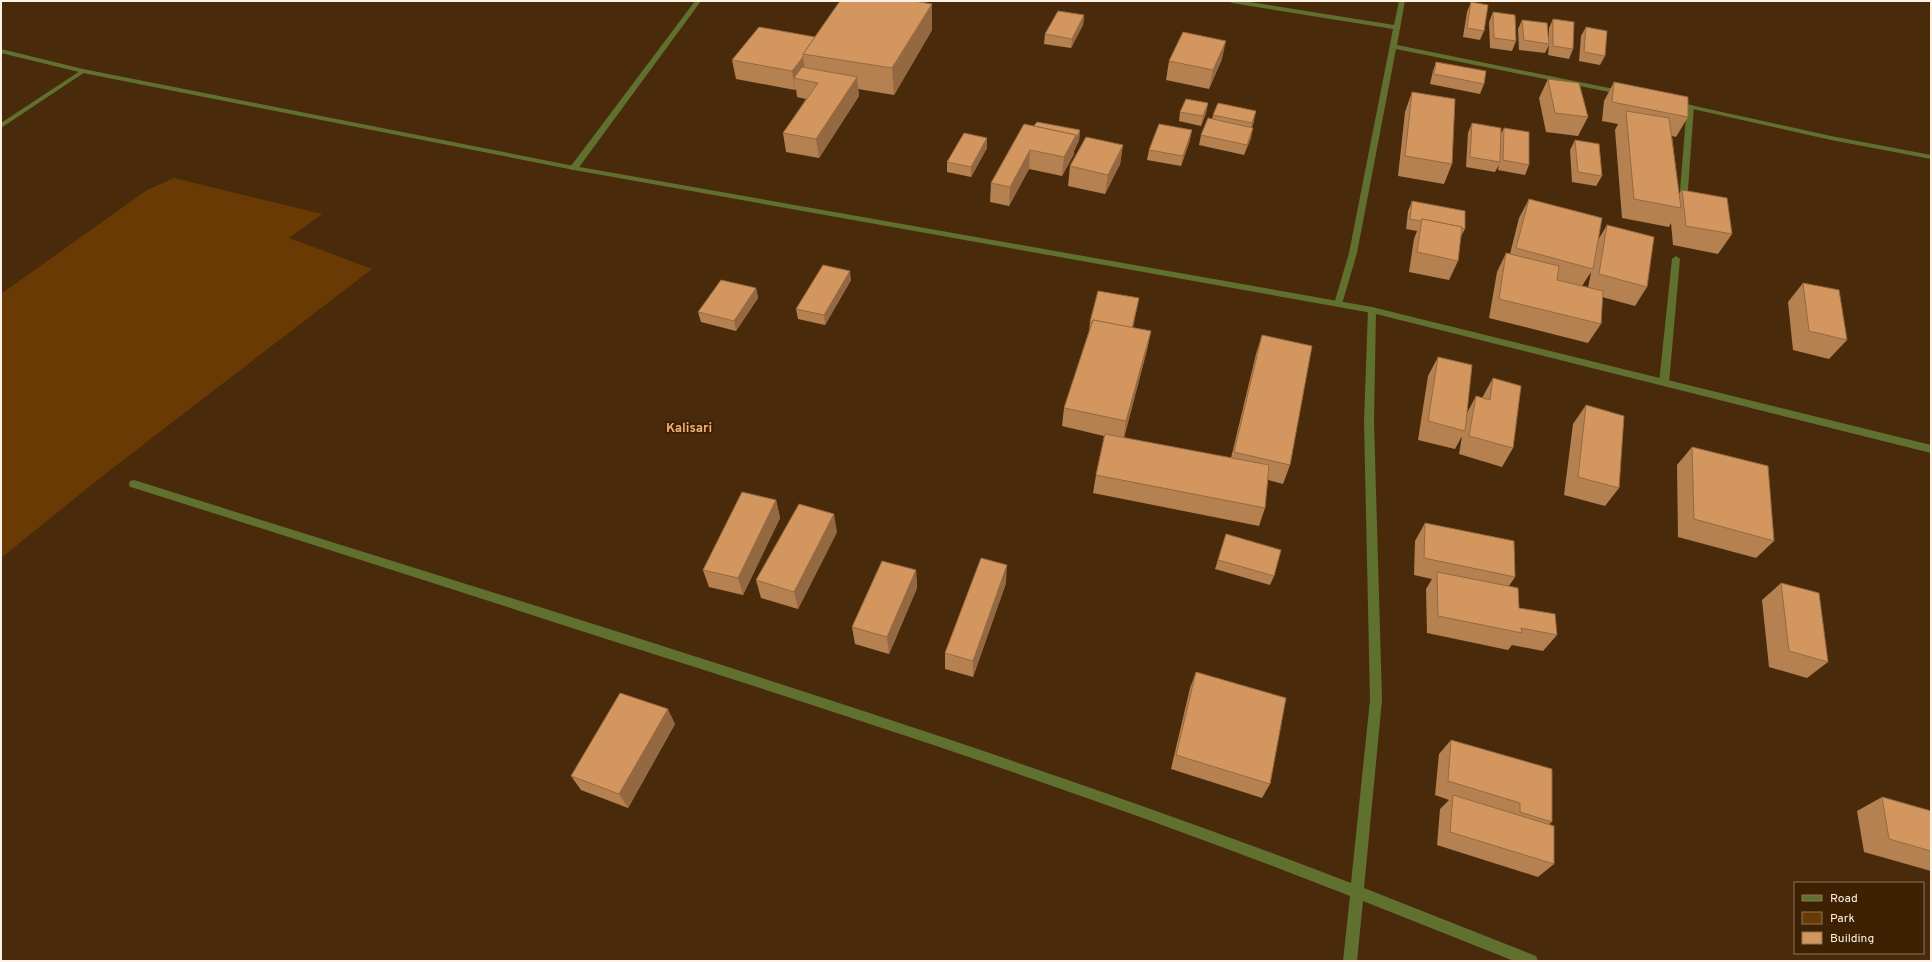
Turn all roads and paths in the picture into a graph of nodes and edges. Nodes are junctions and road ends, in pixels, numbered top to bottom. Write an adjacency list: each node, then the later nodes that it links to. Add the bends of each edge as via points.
1 (698, 1): 13 (street)
2 (1232, 1): 4 (street)
3 (1402, 1): 4 (street)
4 (1396, 27): 5 (street)
5 (1392, 46): 8 (street); 16 (street, via 1353,253)
6 (1, 50): 7 (street)
7 (82, 71): 11 (street); 13 (street)
8 (1630, 94)
9 (1667, 102): 10 (street)
10 (1690, 106): 12 (street, via 1831,138); 14 (street)
11 (1, 126)
12 (1931, 157)
13 (574, 168): 16 (street)
14 (1683, 203)
15 (1676, 259): 18 (street)
16 (1338, 304): 17 (street)
17 (1372, 310): 18 (street); 21 (street, via 1370,421 1376,700)
18 (1664, 383): 19 (street)
19 (1931, 449)
20 (134, 484): 21 (street, via 813,699 1054,780)
21 (1358, 891): 22 (street); 23 (street)
22 (1350, 961)
23 (1531, 961)

